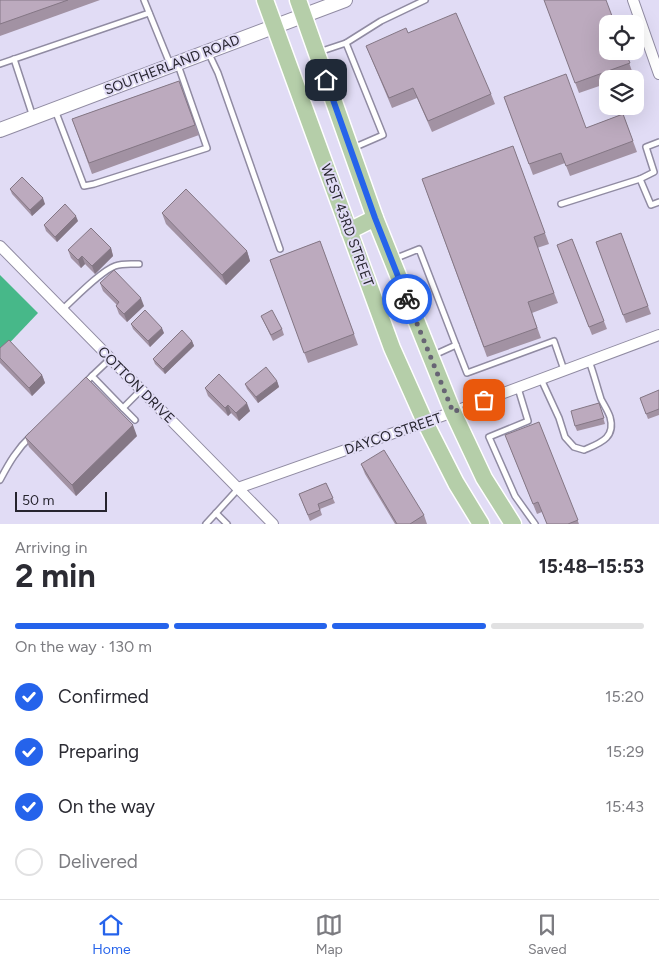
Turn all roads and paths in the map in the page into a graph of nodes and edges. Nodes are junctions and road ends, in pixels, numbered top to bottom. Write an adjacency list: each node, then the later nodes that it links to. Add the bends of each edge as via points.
1 (144, 0): 7 (lane)
2 (265, 0): 8 (main road, WEST 43RD STREET)
3 (342, 0): 6 (street, SOUTHERLAND ROAD)
4 (425, 0): 9 (lane)
5 (633, 0): 15 (street)
6 (300, 8): 8 (street, SOUTHERLAND ROAD); 11 (main road, WEST 43RD STREET)
7 (149, 13): 12 (lane); 14 (lane)
8 (274, 26): 10 (street, SOUTHERLAND ROAD); 25 (main road, WEST 43RD STREET)
9 (346, 42): 11 (lane); 20 (lane, via 383,135)
10 (208, 51): 14 (street, SOUTHERLAND ROAD); 27 (lane)
11 (317, 53): 20 (main road, WEST 43RD STREET)
12 (14, 59): 13 (lane); 17 (lane)
13 (0, 64)
14 (174, 64): 16 (street, SOUTHERLAND ROAD); 16 (lane, via 207,148 84,186)
15 (659, 74)
16 (55, 109): 17 (street, SOUTHERLAND ROAD)
17 (33, 117): 18 (street, SOUTHERLAND ROAD)
18 (0, 130)
19 (659, 142): 21 (lane, via 646,147 654,172)
20 (350, 149): 24 (main road, WEST 43RD STREET)
21 (640, 179): 22 (lane, via 651,204); 23 (lane)
22 (659, 202)
23 (561, 204)
24 (375, 218): 25 (main road); 28 (main road, WEST 43RD STREET)
25 (349, 230): 45 (main road, WEST 43RD STREET, via 392,348)
26 (0, 246): 30 (street, COTTON DRIVE)
27 (280, 249)
28 (392, 260): 32 (lane, via 419,249); 33 (main road, WEST 43RD STREET)
29 (138, 264): 30 (lane, via 113,266)
30 (62, 310): 34 (street, COTTON DRIVE)
31 (659, 335): 35 (street, DAYCO STREET)
32 (456, 345): 33 (lane); 36 (lane, via 467,373 554,341)
33 (431, 356): 43 (main road, WEST 43RD STREET)
34 (110, 359): 37 (lane); 41 (street, COTTON DRIVE)
35 (589, 361): 36 (street, DAYCO STREET); 38 (lane, via 611,424 603,442 584,450 574,447 566,436)
36 (564, 370): 38 (street, DAYCO STREET)
37 (92, 376): 40 (lane); 42 (lane)
38 (541, 379): 39 (street, DAYCO STREET)
39 (518, 388): 43 (street, DAYCO STREET); 55 (lane, via 528,421 490,437 515,496)
40 (79, 389)
41 (141, 390): 42 (lane); 48 (street, COTTON DRIVE)
42 (123, 408): 44 (lane)
43 (453, 412): 45 (street, DAYCO STREET); 54 (main road, WEST 43RD STREET, via 484,478)
44 (135, 420)
45 (425, 422): 48 (street, DAYCO STREET); 53 (main road, WEST 43RD STREET)
46 (37, 429): 47 (lane, via 10,460)
47 (0, 480)
48 (238, 488): 49 (lane); 52 (street, COTTON DRIVE)
49 (216, 513): 50 (lane); 51 (lane)
50 (206, 524)
51 (227, 524)
52 (274, 524)
53 (481, 524)
54 (512, 524)
55 (535, 524)

